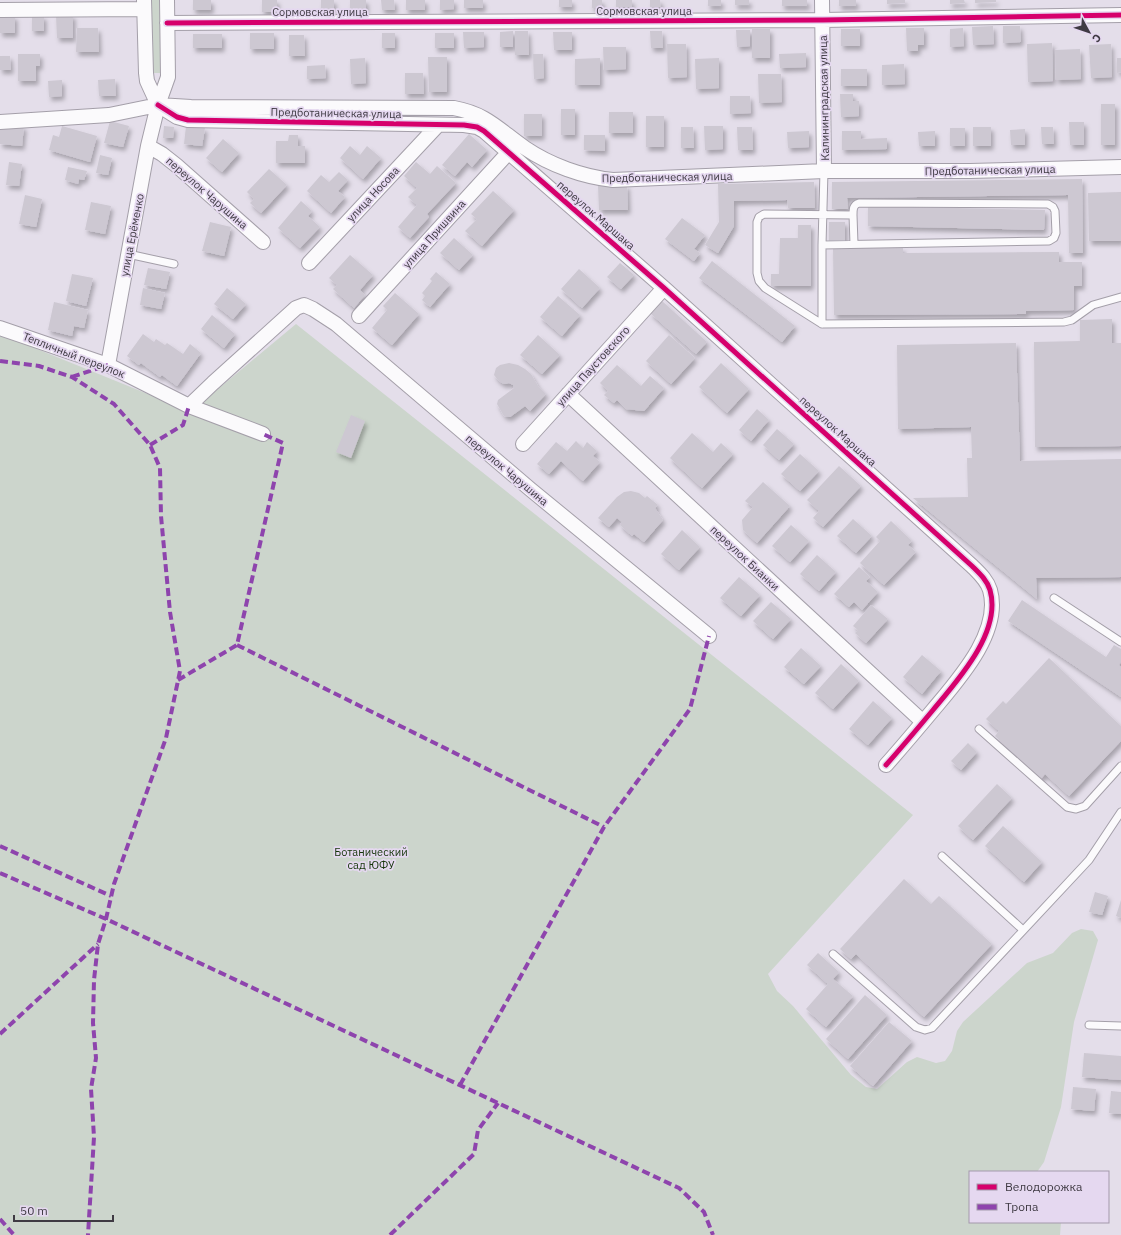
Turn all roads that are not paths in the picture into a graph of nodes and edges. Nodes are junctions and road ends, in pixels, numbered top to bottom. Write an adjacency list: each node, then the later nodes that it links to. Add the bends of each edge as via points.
1 (167, 0): 7 (street, улица Ерёменко)
2 (822, 0): 6 (street, Калининградская улица)
3 (144, 4): 4 (street); 8 (street, via 147,81)
4 (0, 10)
5 (1121, 15): 6 (street, Сормовская улица)
6 (822, 20): 7 (street, Сормовская улица); 14 (street, Калининградская улица)
7 (168, 23): 8 (street, улица Ерёменко, via 168,77)
8 (158, 105): 9 (street, Предботаническая улица, via 109,115); 10 (street, Предботаническая улица, via 188,120); 11 (street, улица Ерёменко); 14 (street, Предботаническая улица, via 467,110 491,122 538,156 576,173 613,180)
9 (0, 122)
10 (438, 125): 12 (street, Предботаническая улица, via 477,127); 21 (street, улица Носова)
11 (148, 146): 17 (street, переулок Чарушина, via 176,165); 20 (street, улица Ерёменко)
12 (509, 152): 23 (street, переулок Маршака); 25 (street, улица Пришвина)
13 (1121, 167): 14 (street, Предботаническая улица)
14 (824, 172): 15 (lane)
15 (822, 214): 16 (lane); 19 (lane); 26 (lane, via 764,214 757,222 757,273 760,281 765,288)
16 (853, 215): 18 (lane); 18 (lane, via 855,204 859,203 1048,204 1055,211 1056,233 1049,241)
17 (263, 242)
18 (854, 244): 19 (lane)
19 (822, 245): 26 (lane)
20 (128, 254): 22 (lane); 28 (street, улица Ерёменко)
21 (309, 263)
22 (174, 264)
23 (664, 288): 29 (street, улица Паустовского); 36 (street, переулок Маршака, via 984,579 990,590 992,602 990,618 980,647 967,668)
24 (1121, 297): 26 (lane, via 1093,305 1072,320 1064,322)
25 (359, 316)
26 (822, 324)
27 (0, 328): 28 (street, Тепличный переулок)
28 (108, 366): 30 (street, Тепличный переулок)
29 (568, 394): 32 (street, улица Паустовского); 36 (street, переулок Бианки)
30 (189, 406): 31 (street, Тепличный переулок); 34 (street, переулок Чарушина, via 296,308 304,305 336,324 530,489)
31 (264, 434)
32 (523, 444)
33 (1054, 598): 35 (lane)
34 (709, 636)
35 (1121, 642)
36 (923, 722): 38 (street, переулок Маршака)
37 (979, 729): 39 (lane, via 1067,806 1076,809 1085,806)
38 (886, 765)
39 (1121, 766)
40 (1121, 812): 42 (lane, via 1089,860)
41 (942, 856): 42 (lane)
42 (1023, 930): 43 (lane, via 932,1028 925,1030 916,1027)
43 (833, 954)
44 (1089, 1025): 45 (lane)
45 (1121, 1026)

